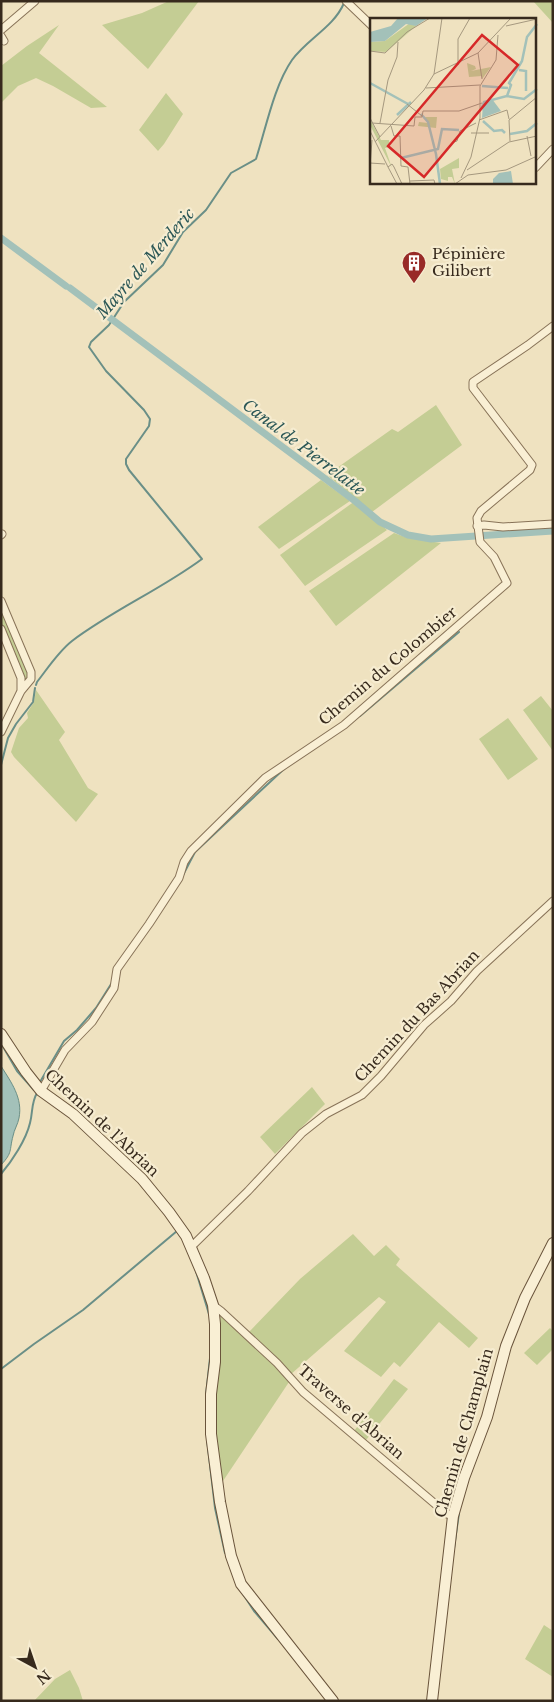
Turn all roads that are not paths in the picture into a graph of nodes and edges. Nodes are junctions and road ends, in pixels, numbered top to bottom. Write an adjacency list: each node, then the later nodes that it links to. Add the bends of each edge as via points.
1 (35, 1): 4 (street)
2 (346, 2): 3 (street)
3 (370, 24)
4 (1, 30)
5 (553, 149): 6 (street)
6 (536, 167)
7 (553, 326): 9 (street, via 473,382 472,388 532,465 481,511 477,518)
8 (553, 524): 9 (street, via 491,525)
9 (478, 532): 16 (street, Chemin du Colombier, via 507,583 344,725 266,778 191,851 179,878 117,968 114,988 92,1022 65,1050)
10 (1, 601): 12 (street, via 31,672 29,682)
11 (1, 629): 12 (street, via 21,678)
12 (21, 691): 13 (street)
13 (1, 732)
14 (553, 902): 18 (street, Chemin du Bas Abrian, via 477,971 362,1095 326,1114 302,1133)
15 (1, 1034): 16 (street, Chemin de l'Abrian)
16 (41, 1091): 18 (street, Chemin de l'Abrian, via 73,1114 142,1179 169,1212)
17 (553, 1243): 20 (street, Chemin de Champlain, via 548,1260 525,1298 506,1346 487,1417)
18 (191, 1247): 19 (street, Chemin de l'Abrian)
19 (213, 1305): 20 (street, Traverse d'Abrian, via 277,1363 303,1392); 21 (street, Chemin de l'Abrian, via 215,1362 211,1434 231,1556 241,1584)
20 (453, 1516): 22 (street, Chemin de Champlain)
21 (333, 1701)
22 (432, 1701)

